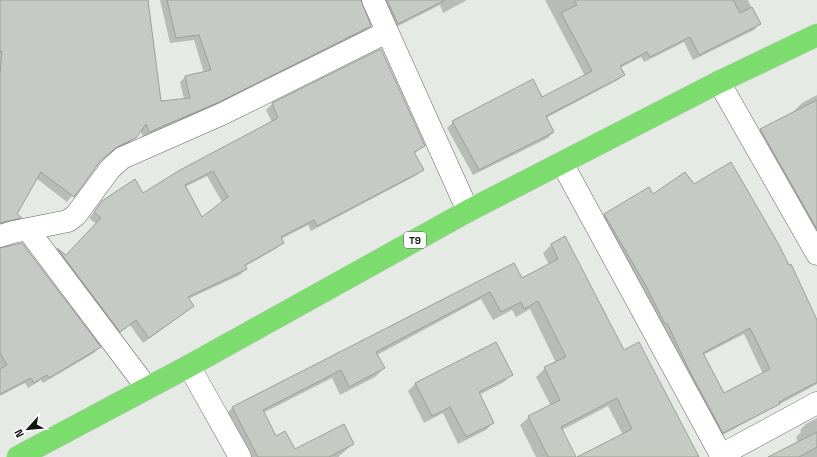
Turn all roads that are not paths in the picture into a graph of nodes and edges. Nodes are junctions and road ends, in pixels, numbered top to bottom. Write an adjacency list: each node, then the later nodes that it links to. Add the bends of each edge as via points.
1 (373, 0): 2 (street)
2 (387, 32): 6 (street); 7 (street, via 222,114 122,158 110,168 72,219)
3 (817, 35): 4 (highway, T9)
4 (719, 82): 5 (highway, T9); 9 (street)
5 (562, 163): 6 (highway, T9); 13 (street)
6 (468, 211): 10 (highway, T9)
7 (28, 230): 8 (street); 11 (street)
8 (0, 236)
9 (817, 254)
10 (189, 366): 11 (highway, T9); 15 (street)
11 (147, 388): 14 (highway, T9)
12 (817, 403): 13 (street)
13 (721, 456)
14 (18, 457)
15 (240, 457)

